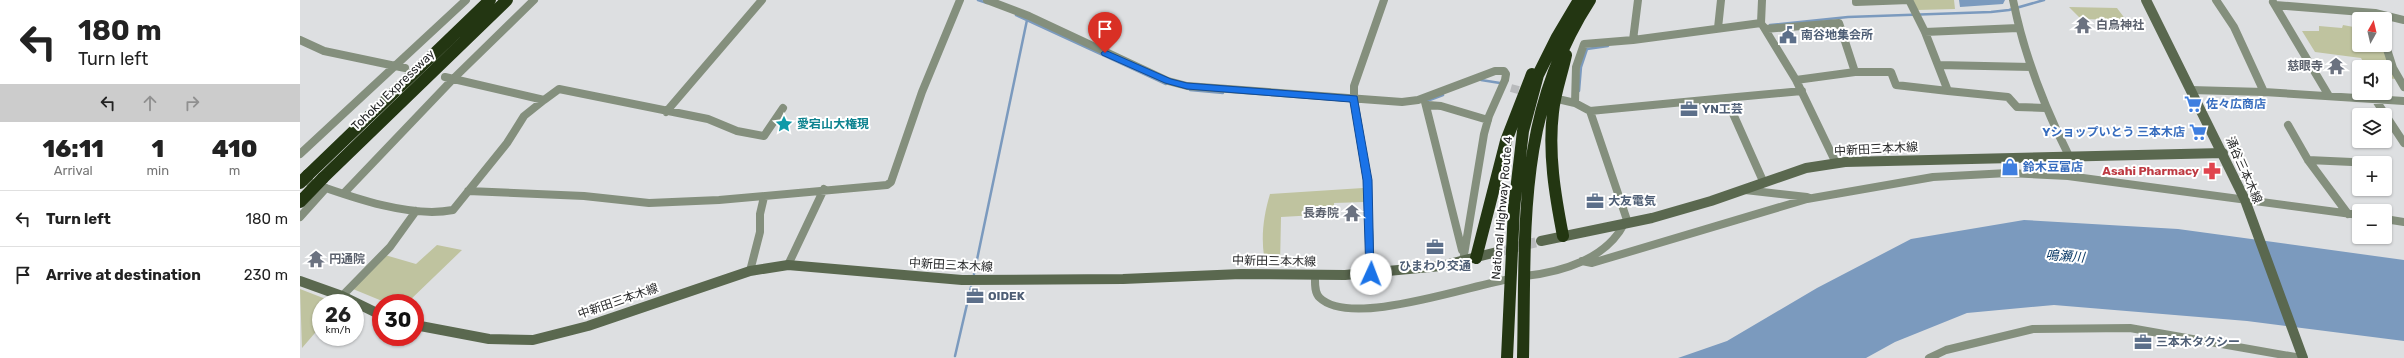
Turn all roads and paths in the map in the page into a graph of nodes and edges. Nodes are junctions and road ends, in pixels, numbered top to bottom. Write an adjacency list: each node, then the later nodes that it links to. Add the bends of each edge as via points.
1 (466, 0): 31 (street)
2 (490, 0): 66 (highway, Tohoku Expressway)
3 (507, 0): 68 (highway, Tohoku Expressway)
4 (534, 0): 35 (street)
5 (762, 0): 56 (street)
6 (960, 0): 69 (street, via 922,92 891,182 882,186)
7 (987, 0): 49 (street, via 1028,16 1175,84)
8 (1384, 0): 49 (street, via 1354,86)
9 (1590, 0): 26 (highway, National Highway Route 4)
10 (1638, 0): 28 (street)
11 (1721, 0): 23 (street)
12 (1762, 0): 22 (street)
13 (1856, 0): 25 (street, via 1909,0)
14 (2146, 0): 38 (main road, 涌谷三本木線)
15 (2216, 0): 41 (street, via 2234,27)
16 (2273, 2): 19 (street); 42 (street)
17 (1576, 4): 90 (highway, via 1549,39 1518,102 1501,156); 99 (highway, National Highway Route 4, via 1554,40 1538,76 1526,114 1518,155)
18 (2014, 6): 24 (street)
19 (2352, 13)
20 (2392, 18): 21 (street)
21 (2404, 20)
22 (1763, 26): 23 (street); 34 (street, via 1839,23); 36 (street)
23 (1718, 28): 28 (street)
24 (2018, 28): 25 (street); 32 (street)
25 (1925, 32): 30 (street)
26 (1570, 34): 86 (highway, via 1553,110 1552,139 1557,201); 97 (highway, National Highway Route 4, via 1550,79 1539,122 1529,185)
27 (300, 40): 31 (street, via 324,51)
28 (1633, 40): 52 (street, via 1584,44 1576,67)
29 (2388, 52): 37 (street, via 2393,68)
30 (1938, 65): 32 (street); 40 (street)
31 (393, 66): 33 (street); 61 (street)
32 (2031, 67): 54 (street)
33 (405, 68)
34 (1855, 72): 36 (street); 40 (street, via 1891,72 1896,85)
35 (449, 78): 45 (street); 72 (street)
36 (1796, 80): 39 (street)
37 (2404, 87)
38 (2190, 90): 41 (street); 60 (main road, 涌谷三本木線)
39 (1802, 91): 43 (street); 65 (street)
40 (1948, 91): 54 (street, via 2008,97 2017,107)
41 (2264, 92): 42 (street)
42 (2329, 96): 44 (street)
43 (1726, 98): 55 (street); 67 (street)
44 (2352, 98)
45 (544, 100): 56 (street, via 559,89); 70 (street, via 524,116 507,143)
46 (1562, 100): 52 (street)
47 (2376, 100): 59 (street)
48 (2390, 100): 50 (street)
49 (1354, 101): 51 (street); 95 (street, via 1367,180)
50 (2404, 101)
51 (1426, 102): 57 (street); 57 (street, via 1500,70 1506,74 1507,87); 88 (street)
52 (1575, 102): 55 (street)
53 (783, 108): 56 (street, via 764,136 737,131 714,120)
54 (2046, 108): 62 (street)
55 (1590, 111): 85 (street)
56 (666, 112)
57 (1488, 120): 88 (street, via 1481,148 1471,221)
58 (2288, 125): 63 (street)
59 (2404, 143)
60 (2223, 153): 62 (main road, 中新田三本木線); 76 (main road, 涌谷三本木線)
61 (300, 154)
62 (2069, 156): 65 (main road, 中新田三本木線)
63 (2308, 160): 64 (street); 78 (street)
64 (2352, 162)
65 (1836, 163): 67 (main road, 中新田三本木線, via 1806,168)
66 (303, 179): 68 (street)
67 (1763, 181): 71 (main road, 中新田三本木線)
68 (325, 183): 72 (street); 75 (highway, Tohoku Expressway, bridge); 82 (street)
69 (824, 189): 73 (street); 93 (street)
70 (468, 190): 73 (street, via 584,196 649,203); 77 (street, via 453,210 447,213)
71 (1744, 190): 74 (street); 85 (main road, 中新田三本木線)
72 (344, 192): 77 (street)
73 (764, 197): 94 (street, via 760,214 760,232)
74 (1812, 198): 76 (street, via 1933,177 2008,173 2068,176); 92 (street, via 1592,263)
75 (300, 202)
76 (2246, 205): 78 (street); 106 (main road, 涌谷三本木線)
77 (416, 211): 101 (street, via 390,247)
78 (2348, 214): 79 (street)
79 (2352, 215)
80 (2392, 215): 81 (street)
81 (2404, 216)
82 (300, 217)
83 (2392, 220): 84 (street)
84 (2404, 222)
85 (1626, 224): 86 (main road, 中新田三本木線); 92 (street, via 1622,232 1609,244)
86 (1563, 236): 87 (main road, 中新田三本木線)
87 (1541, 241)
88 (1462, 250): 91 (street)
89 (1497, 252): 90 (main road, 中新田三本木線)
90 (1476, 258): 91 (main road, 中新田三本木線)
91 (1463, 261): 95 (main road, 中新田三本木線)
92 (1582, 261): 97 (street)
93 (788, 265): 94 (main road, 中新田三本木線); 96 (main road, 中新田三本木線, via 962,280 1123,279 1227,274)
94 (750, 271): 102 (main road, 中新田三本木線, via 588,326 533,340 489,339)
95 (1371, 274): 96 (main road, 中新田三本木線)
96 (1315, 275): 99 (street, via 1315,290 1319,298 1325,303 1343,308 1441,298)
97 (1525, 280): 104 (highway, National Highway Route 4)
98 (300, 281): 100 (main road)
99 (1510, 284): 103 (highway, National Highway Route 4)
100 (336, 294)
101 (344, 294)
102 (424, 327)
103 (1507, 358)
104 (1522, 358)
105 (1929, 358): 106 (street, via 1946,350 2033,330 2130,328)
106 (2302, 358)

